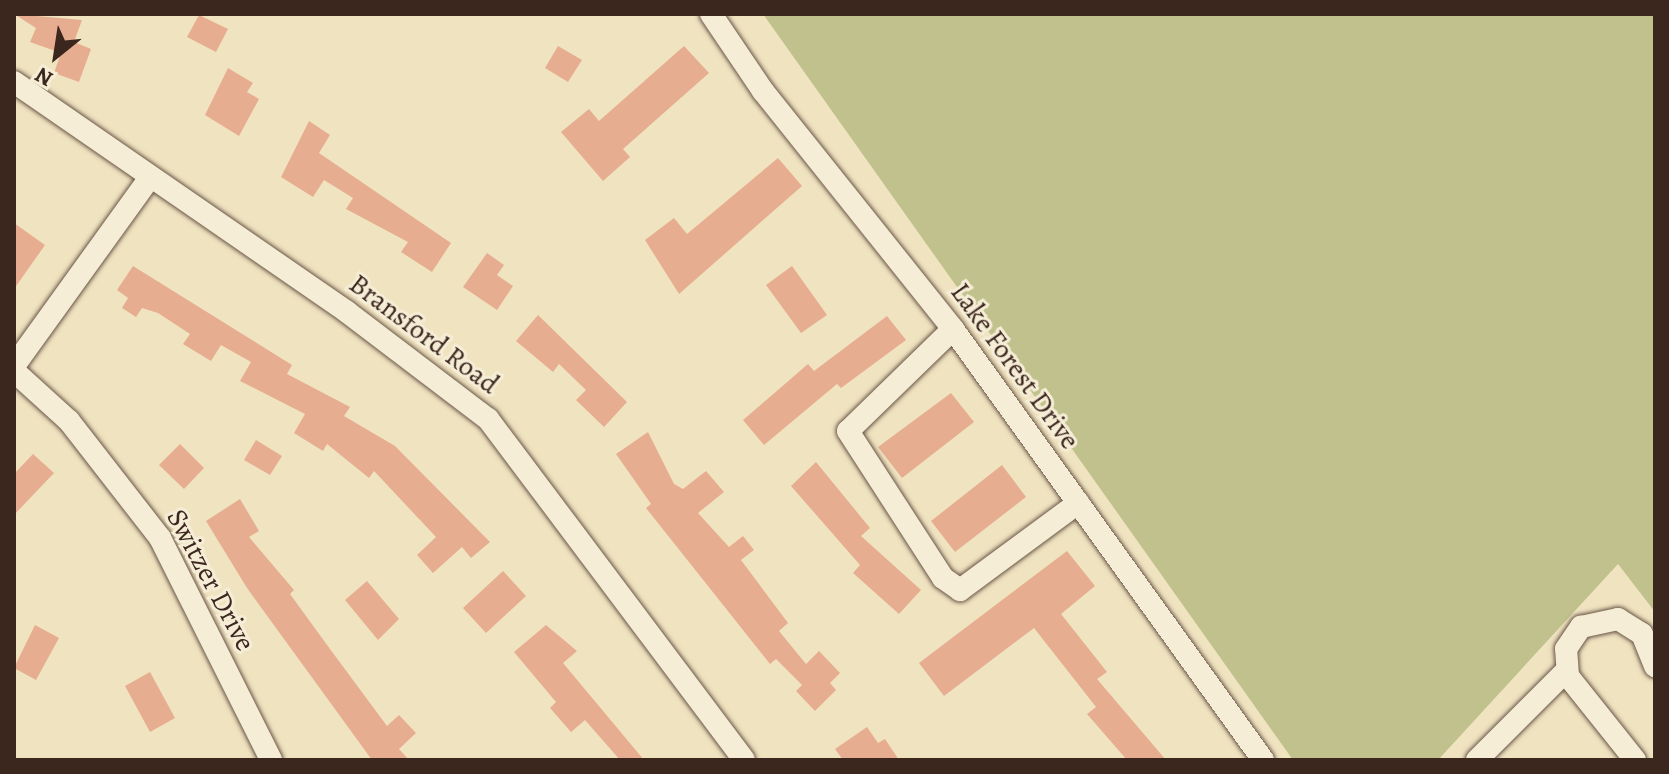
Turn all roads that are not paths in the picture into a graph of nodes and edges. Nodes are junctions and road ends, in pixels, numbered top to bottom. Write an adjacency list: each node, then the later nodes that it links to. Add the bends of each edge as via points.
1 (711, 14): 4 (street, Lake Forest Drive, via 763,91)
2 (14, 82): 3 (street, Bransford Road)
3 (149, 179): 5 (street); 10 (street, Bransford Road, via 347,312 488,419)
4 (953, 329): 6 (street, Lake Forest Drive); 6 (street, via 848,431 943,578 960,590)
5 (14, 369): 9 (street, Switzer Drive, via 69,421 160,538)
6 (1078, 503): 11 (street, Lake Forest Drive)
7 (1655, 666): 8 (street, via 1642,634 1605,618 1572,637)
8 (1567, 670): 12 (street); 13 (street)
9 (271, 760)
10 (744, 760)
11 (1263, 760)
12 (1477, 760)
13 (1635, 760)

